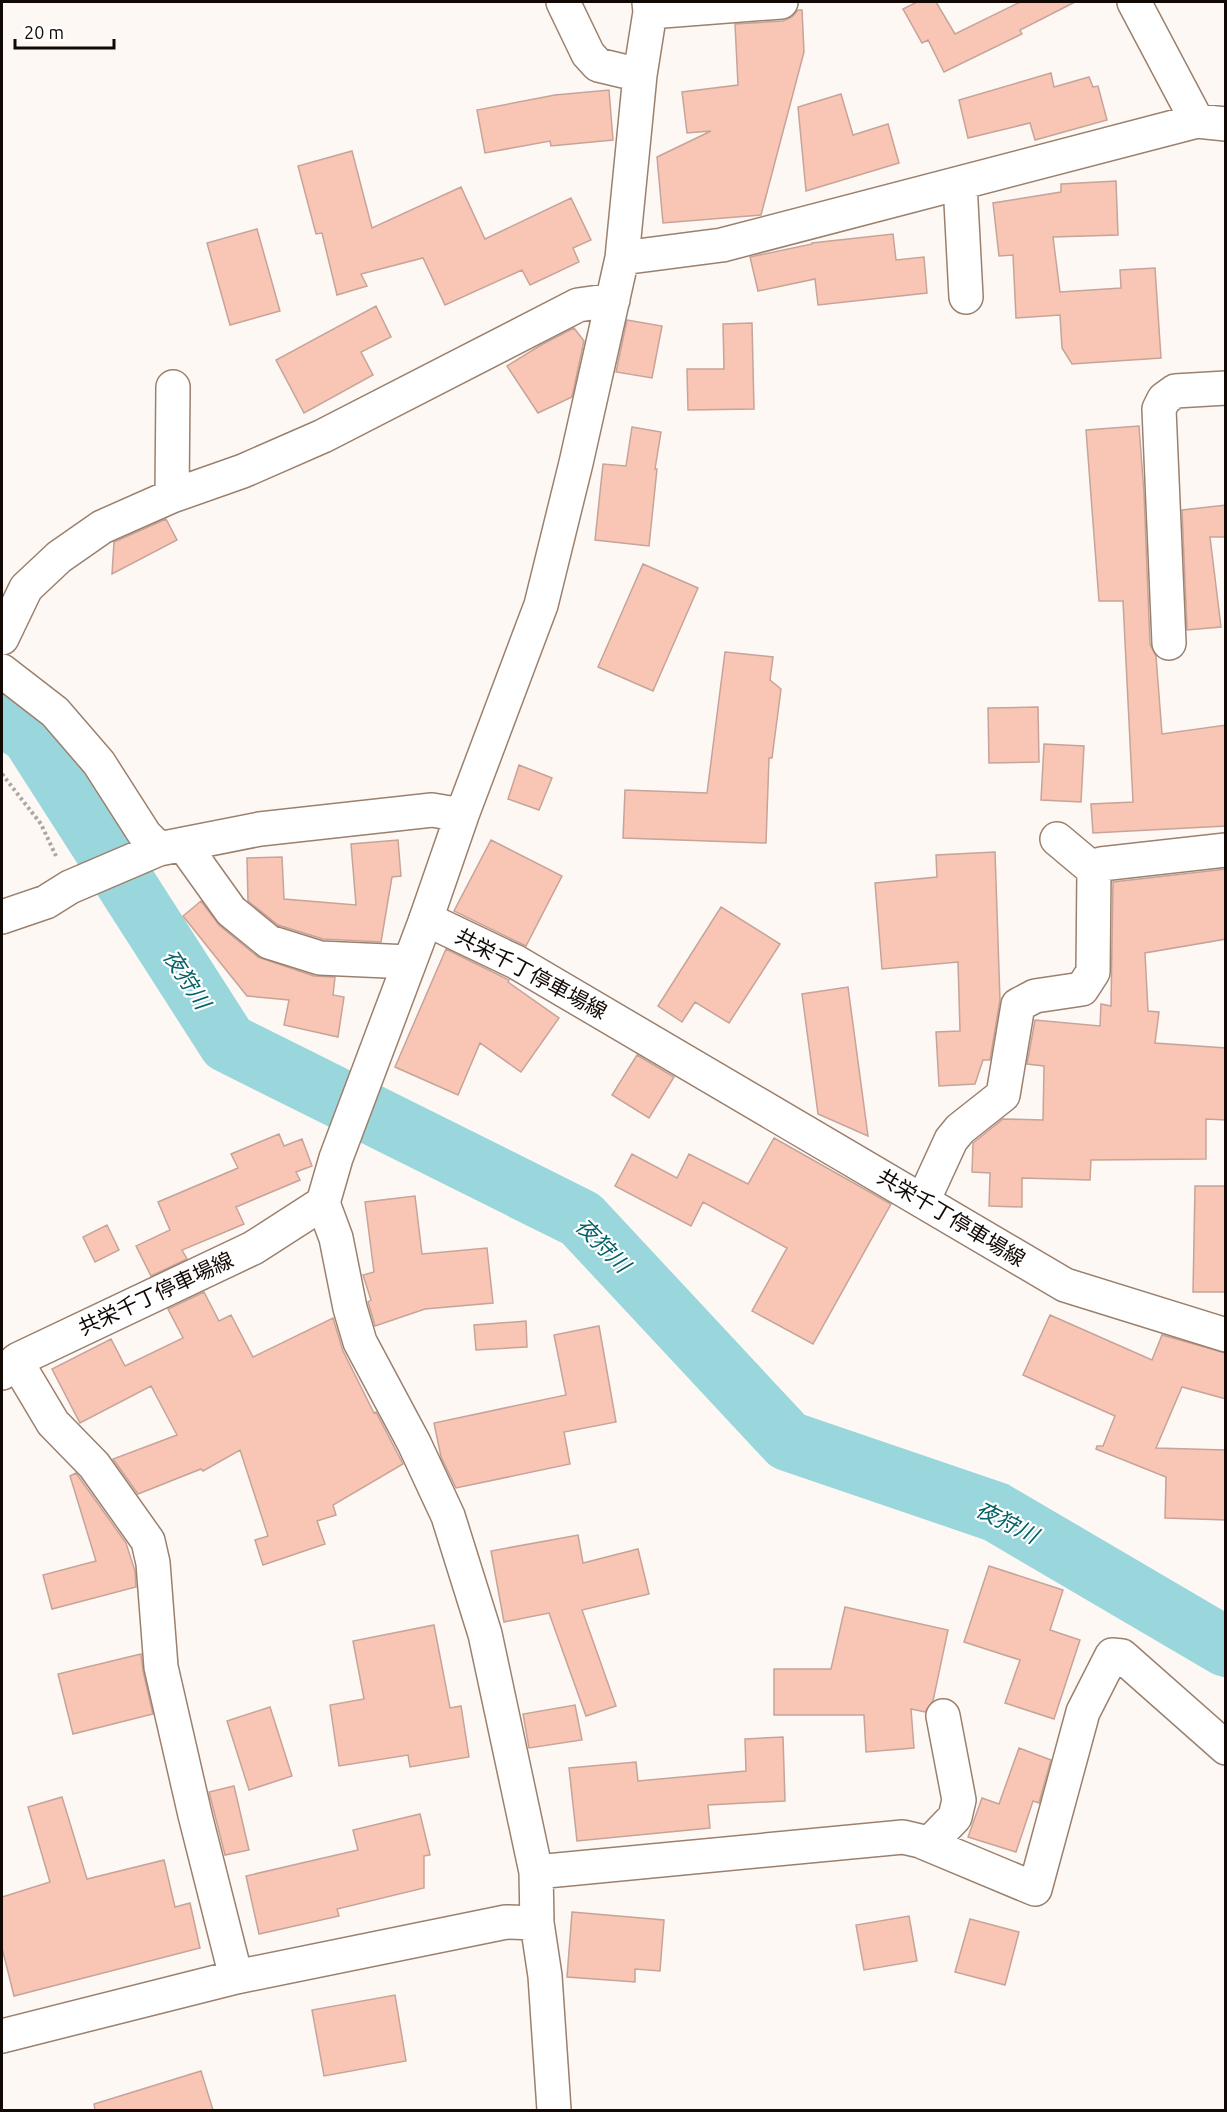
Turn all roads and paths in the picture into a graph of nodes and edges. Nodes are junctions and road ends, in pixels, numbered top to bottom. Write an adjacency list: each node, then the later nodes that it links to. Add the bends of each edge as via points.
1 (563, 2): 5 (street, via 588,54 598,65)
2 (781, 2): 4 (street)
3 (1134, 2): 6 (street)
4 (650, 7): 5 (street)
5 (640, 75): 8 (street)
6 (1211, 122): 7 (street)
7 (960, 183): 8 (street, via 722,245); 9 (street)
8 (622, 258): 10 (street)
9 (966, 297)
10 (613, 300): 13 (street, via 578,305 323,436); 18 (street, via 541,605)
11 (173, 387): 13 (street)
12 (1226, 388): 15 (street, via 1175,391 1159,409)
13 (172, 496): 14 (street, via 102,527 59,557 26,588)
14 (2, 638)
15 (1169, 643)
16 (2, 671): 20 (street, via 56,712 99,763 144,835)
17 (2, 774): 23 (path, via 41,824)
18 (462, 815): 20 (street, via 432,810 260,829); 25 (street)
19 (1057, 839): 22 (street)
20 (164, 849): 23 (street); 26 (street, via 269,942 320,958)
21 (1226, 850): 22 (street, via 1101,864)
22 (1095, 870): 27 (street, via 1093,972 1082,989 1035,996 1018,1005 1004,1095 951,1140)
23 (74, 885): 24 (street, via 46,902)
24 (2, 917)
25 (426, 919): 26 (street); 27 (street, 共栄千丁停車場線, via 516,962)
26 (409, 962): 28 (street)
27 (923, 1201): 29 (street, 共栄千丁停車場線, via 1065,1285)
28 (323, 1203): 30 (street, 共栄千丁停車場線, via 253,1248); 34 (street, via 336,1238 360,1341 414,1443 451,1527 485,1634)
29 (1226, 1335)
30 (9, 1367): 36 (street, via 53,1423 94,1465 148,1541 161,1667)
31 (943, 1716): 33 (street, via 959,1800 955,1817)
32 (1226, 1748): 33 (street, via 1122,1656 1112,1655 1083,1712 1035,1889)
33 (929, 1844): 34 (street, via 903,1837)
34 (536, 1872): 35 (street)
35 (537, 1923): 36 (street, via 506,1922); 38 (street, via 545,1976)
36 (236, 1977): 37 (street)
37 (2, 2036)
38 (554, 2110)

